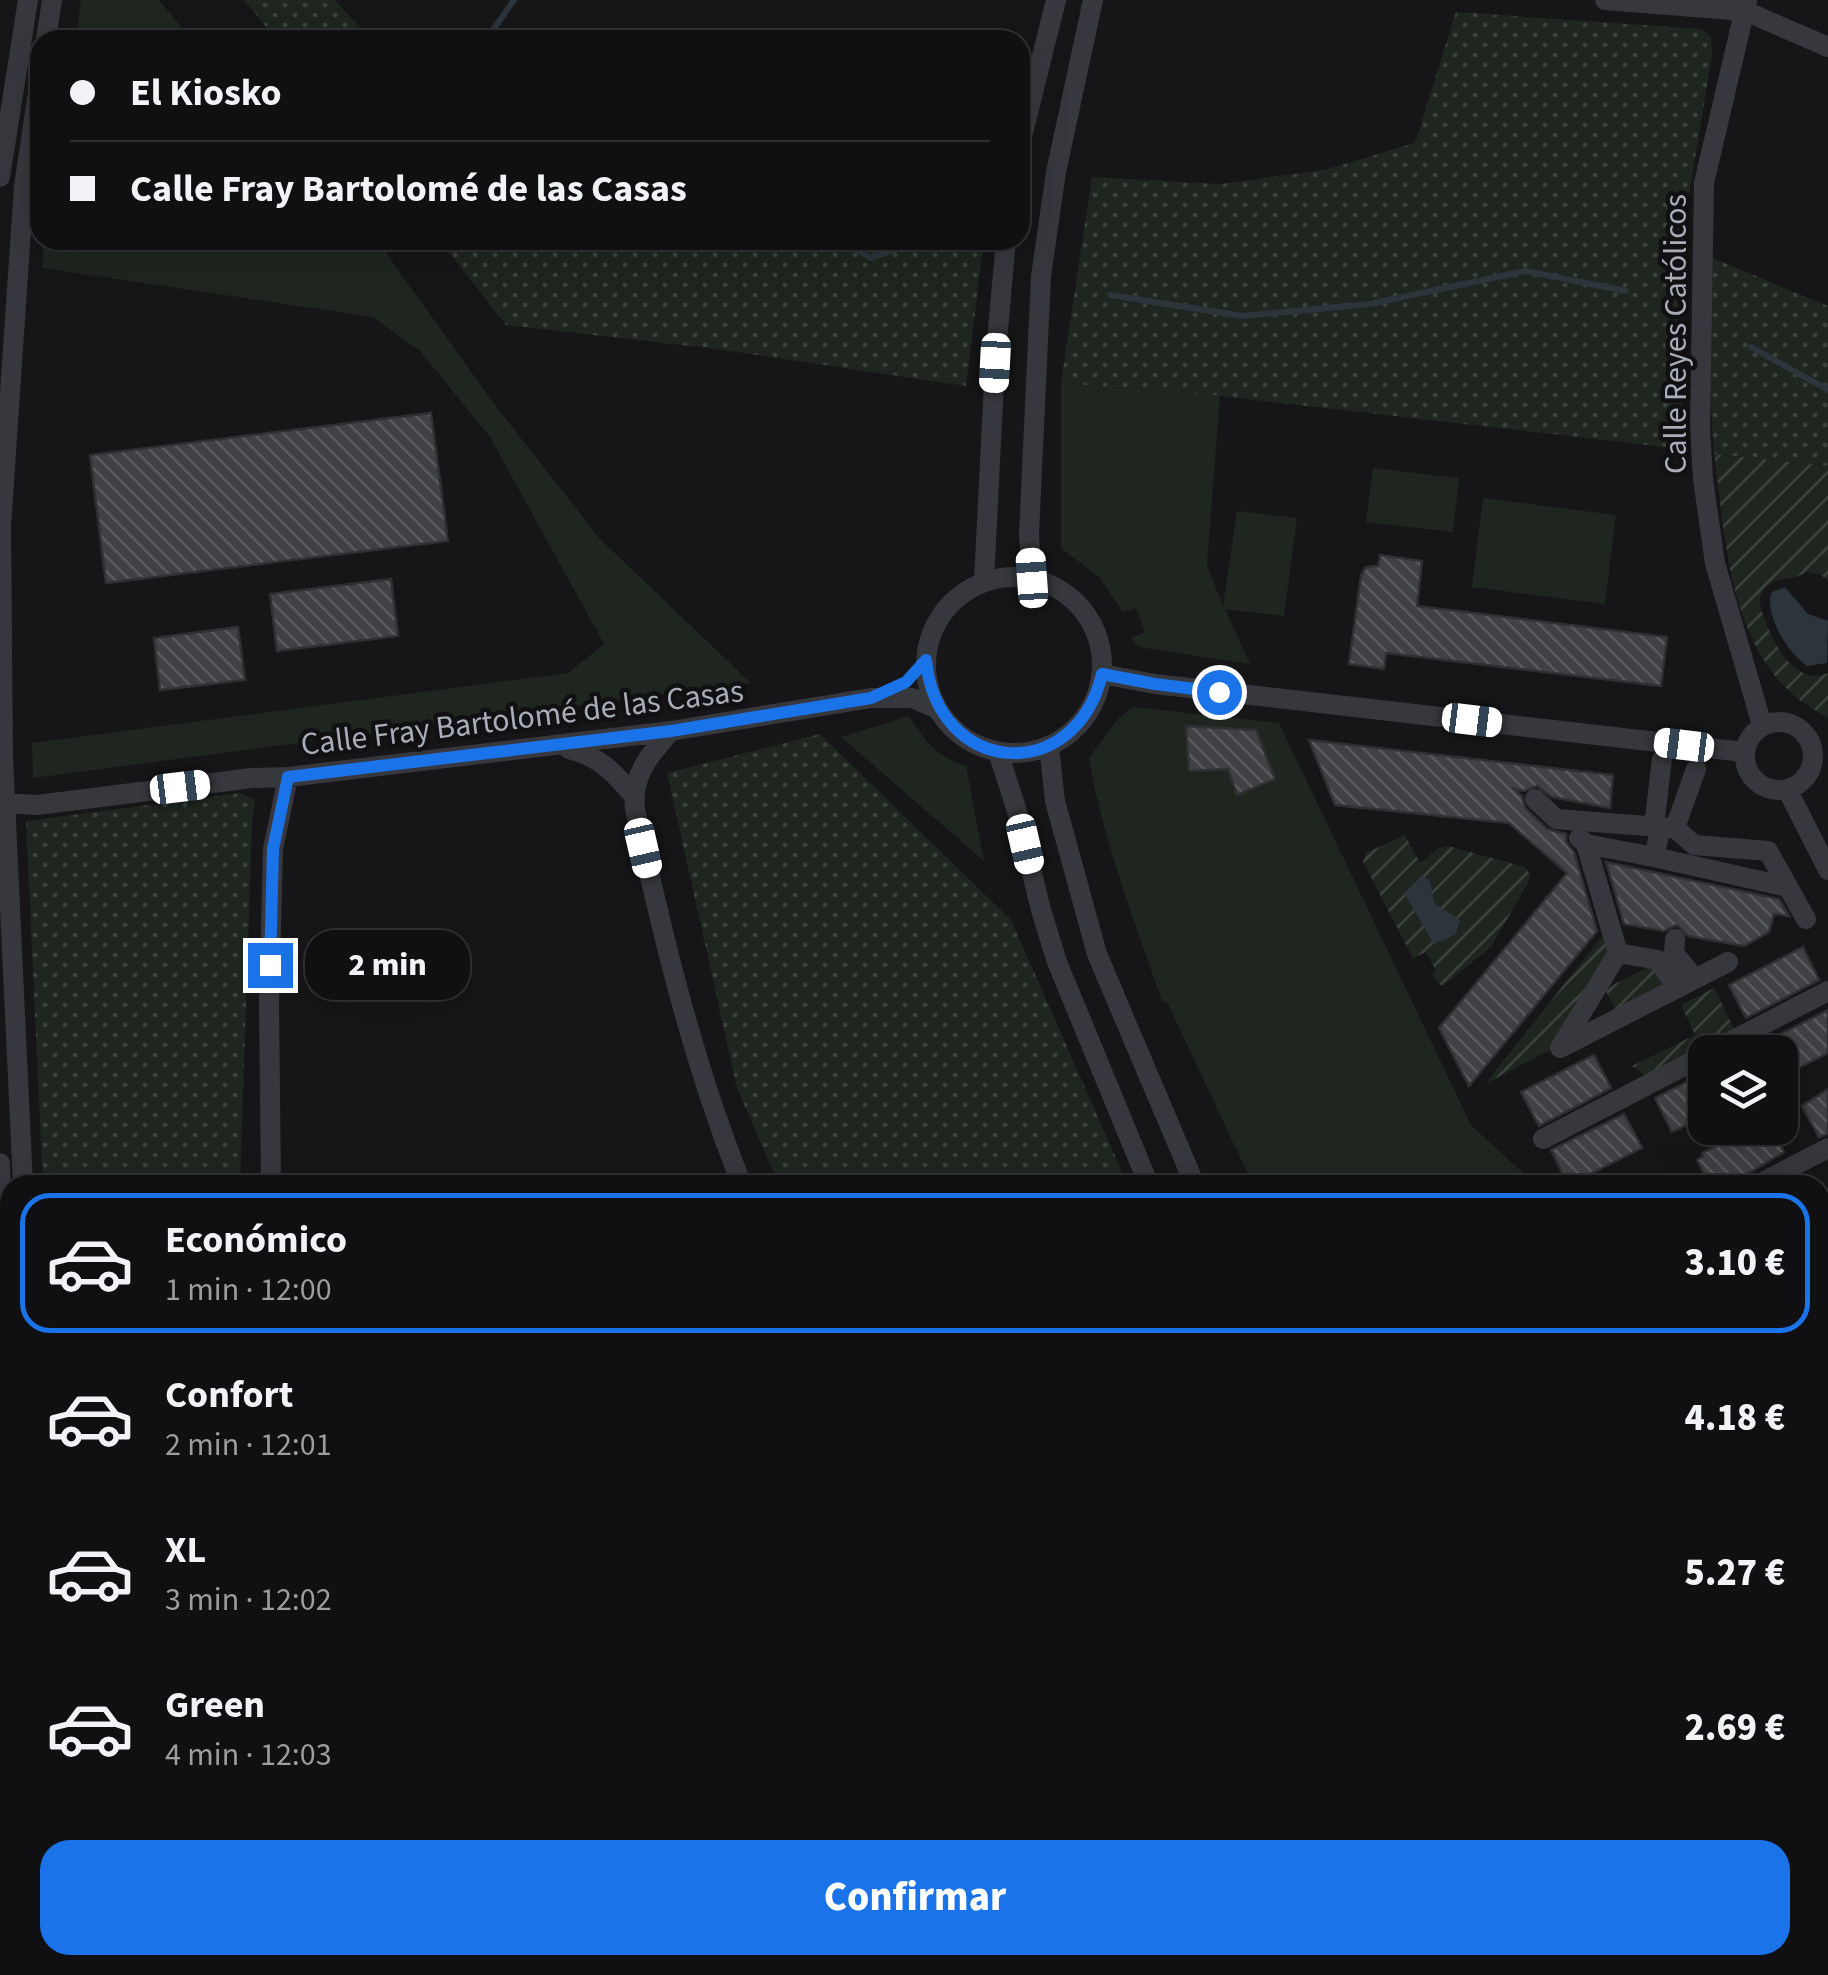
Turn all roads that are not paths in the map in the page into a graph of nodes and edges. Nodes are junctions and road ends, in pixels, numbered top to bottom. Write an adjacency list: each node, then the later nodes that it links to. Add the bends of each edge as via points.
1 (28, 0): 11 (street)
2 (52, 0): 7 (street)
3 (1056, 0): 9 (street)
4 (1093, 0): 13 (street, via 1041,276)
5 (1606, 0): 6 (street)
6 (1746, 6): 8 (street); 19 (street, Calle Reyes Católicos, via 1704,183 1700,427 1715,563)
7 (48, 30)
8 (1828, 47)
9 (1030, 105)
10 (30, 146): 30 (street, via 1,526)
11 (0, 177)
12 (1005, 250): 14 (street)
13 (1032, 578): 14 (street); 16 (street, via 1078,603 1093,624)
14 (984, 581): 15 (street, via 943,612)
15 (926, 660): 17 (street, Calle Fray Bartolomé de las Casas, via 906,682); 18 (street)
16 (1102, 674): 22 (street, via 1085,718); 24 (street)
17 (871, 698): 18 (street, Calle Fray Bartolomé de las Casas, via 912,698); 20 (street, Calle Fray Bartolomé de las Casas)
18 (938, 710): 23 (street, via 954,729)
19 (1762, 725): 24 (street); 25 (street, via 1796,726)
20 (671, 731): 21 (street, Calle Fray Bartolomé de las Casas); 31 (street, via 638,773)
21 (557, 746): 28 (street, Calle Fray Bartolomé de las Casas); 31 (street, via 590,754)
22 (1048, 746): 23 (street); 53 (street, via 1055,801 1097,954)
23 (998, 752): 52 (street, via 1057,962)
24 (1744, 752): 29 (street, via 1756,782)
25 (1821, 756): 29 (street)
26 (1662, 759): 34 (street)
27 (1696, 769): 34 (street)
28 (288, 777): 30 (street, via 37,805); 50 (street, Calle Fray Bartolomé de las Casas, via 273,849)
29 (1787, 789): 37 (street)
30 (3, 794): 49 (street)
31 (633, 795): 51 (street, via 668,962)
32 (1536, 800): 33 (street)
33 (1556, 819): 34 (street); 35 (street)
34 (1664, 827): 36 (street); 38 (street, via 1694,844 1768,851)
35 (1586, 844): 36 (street); 41 (street)
36 (1654, 857): 38 (street)
37 (1828, 870)
38 (1788, 888): 39 (street)
39 (1806, 918)
40 (1676, 939): 43 (street)
41 (1618, 953): 43 (street, via 1658,960); 43 (street, via 1560,1048)
42 (1728, 962): 43 (street)
43 (1686, 984)
44 (1828, 991): 45 (street)
45 (1743, 1035)
46 (1688, 1064): 47 (street)
47 (1543, 1139)
48 (1828, 1148): 54 (street)
49 (22, 1175)
50 (271, 1175)
51 (738, 1175)
52 (1146, 1175)
53 (1191, 1175)
54 (1776, 1175)

